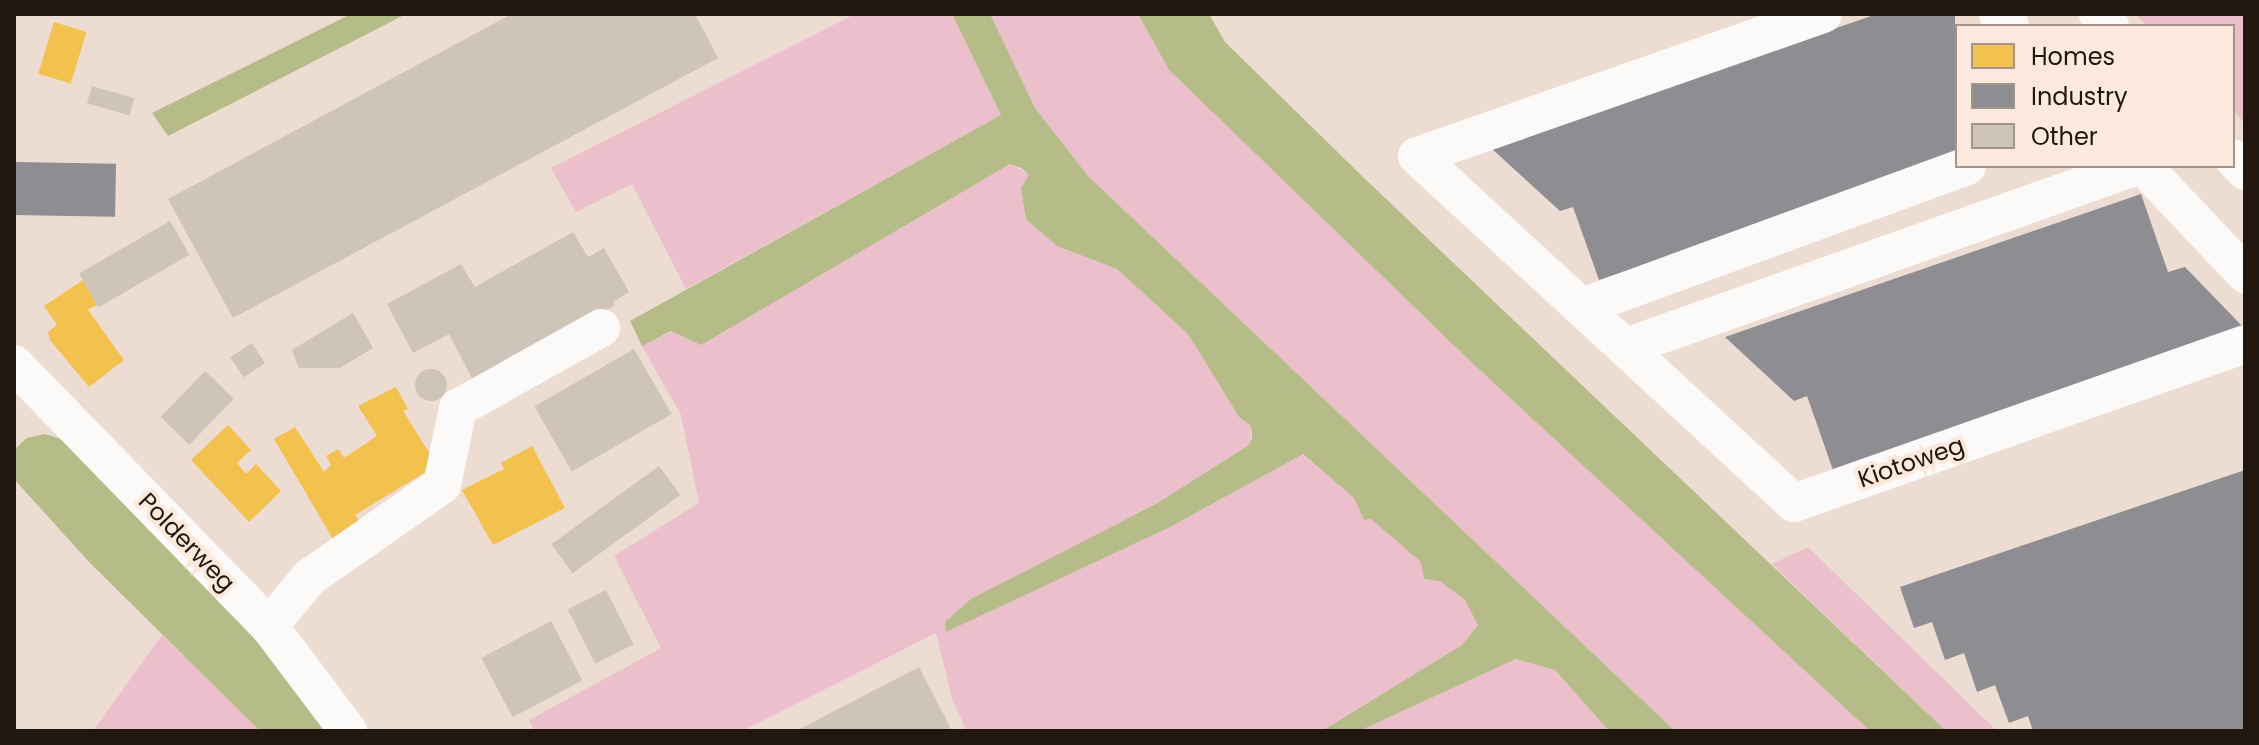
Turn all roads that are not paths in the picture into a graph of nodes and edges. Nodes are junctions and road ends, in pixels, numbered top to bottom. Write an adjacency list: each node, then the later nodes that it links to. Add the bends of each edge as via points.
1 (1823, 14): 6 (street, Kiotoweg, via 1417,156)
2 (1962, 168): 6 (street)
3 (2134, 168): 9 (street)
4 (2142, 168): 5 (street)
5 (2245, 274)
6 (1582, 307): 9 (street, Kiotoweg)
7 (601, 328): 11 (street, via 458,408 442,485 310,577)
8 (2245, 344): 9 (street, Kiotoweg, via 1794,503)
9 (1626, 347)
10 (14, 364): 11 (street, Polderweg)
11 (269, 626): 12 (street, Polderweg)
12 (348, 731)

